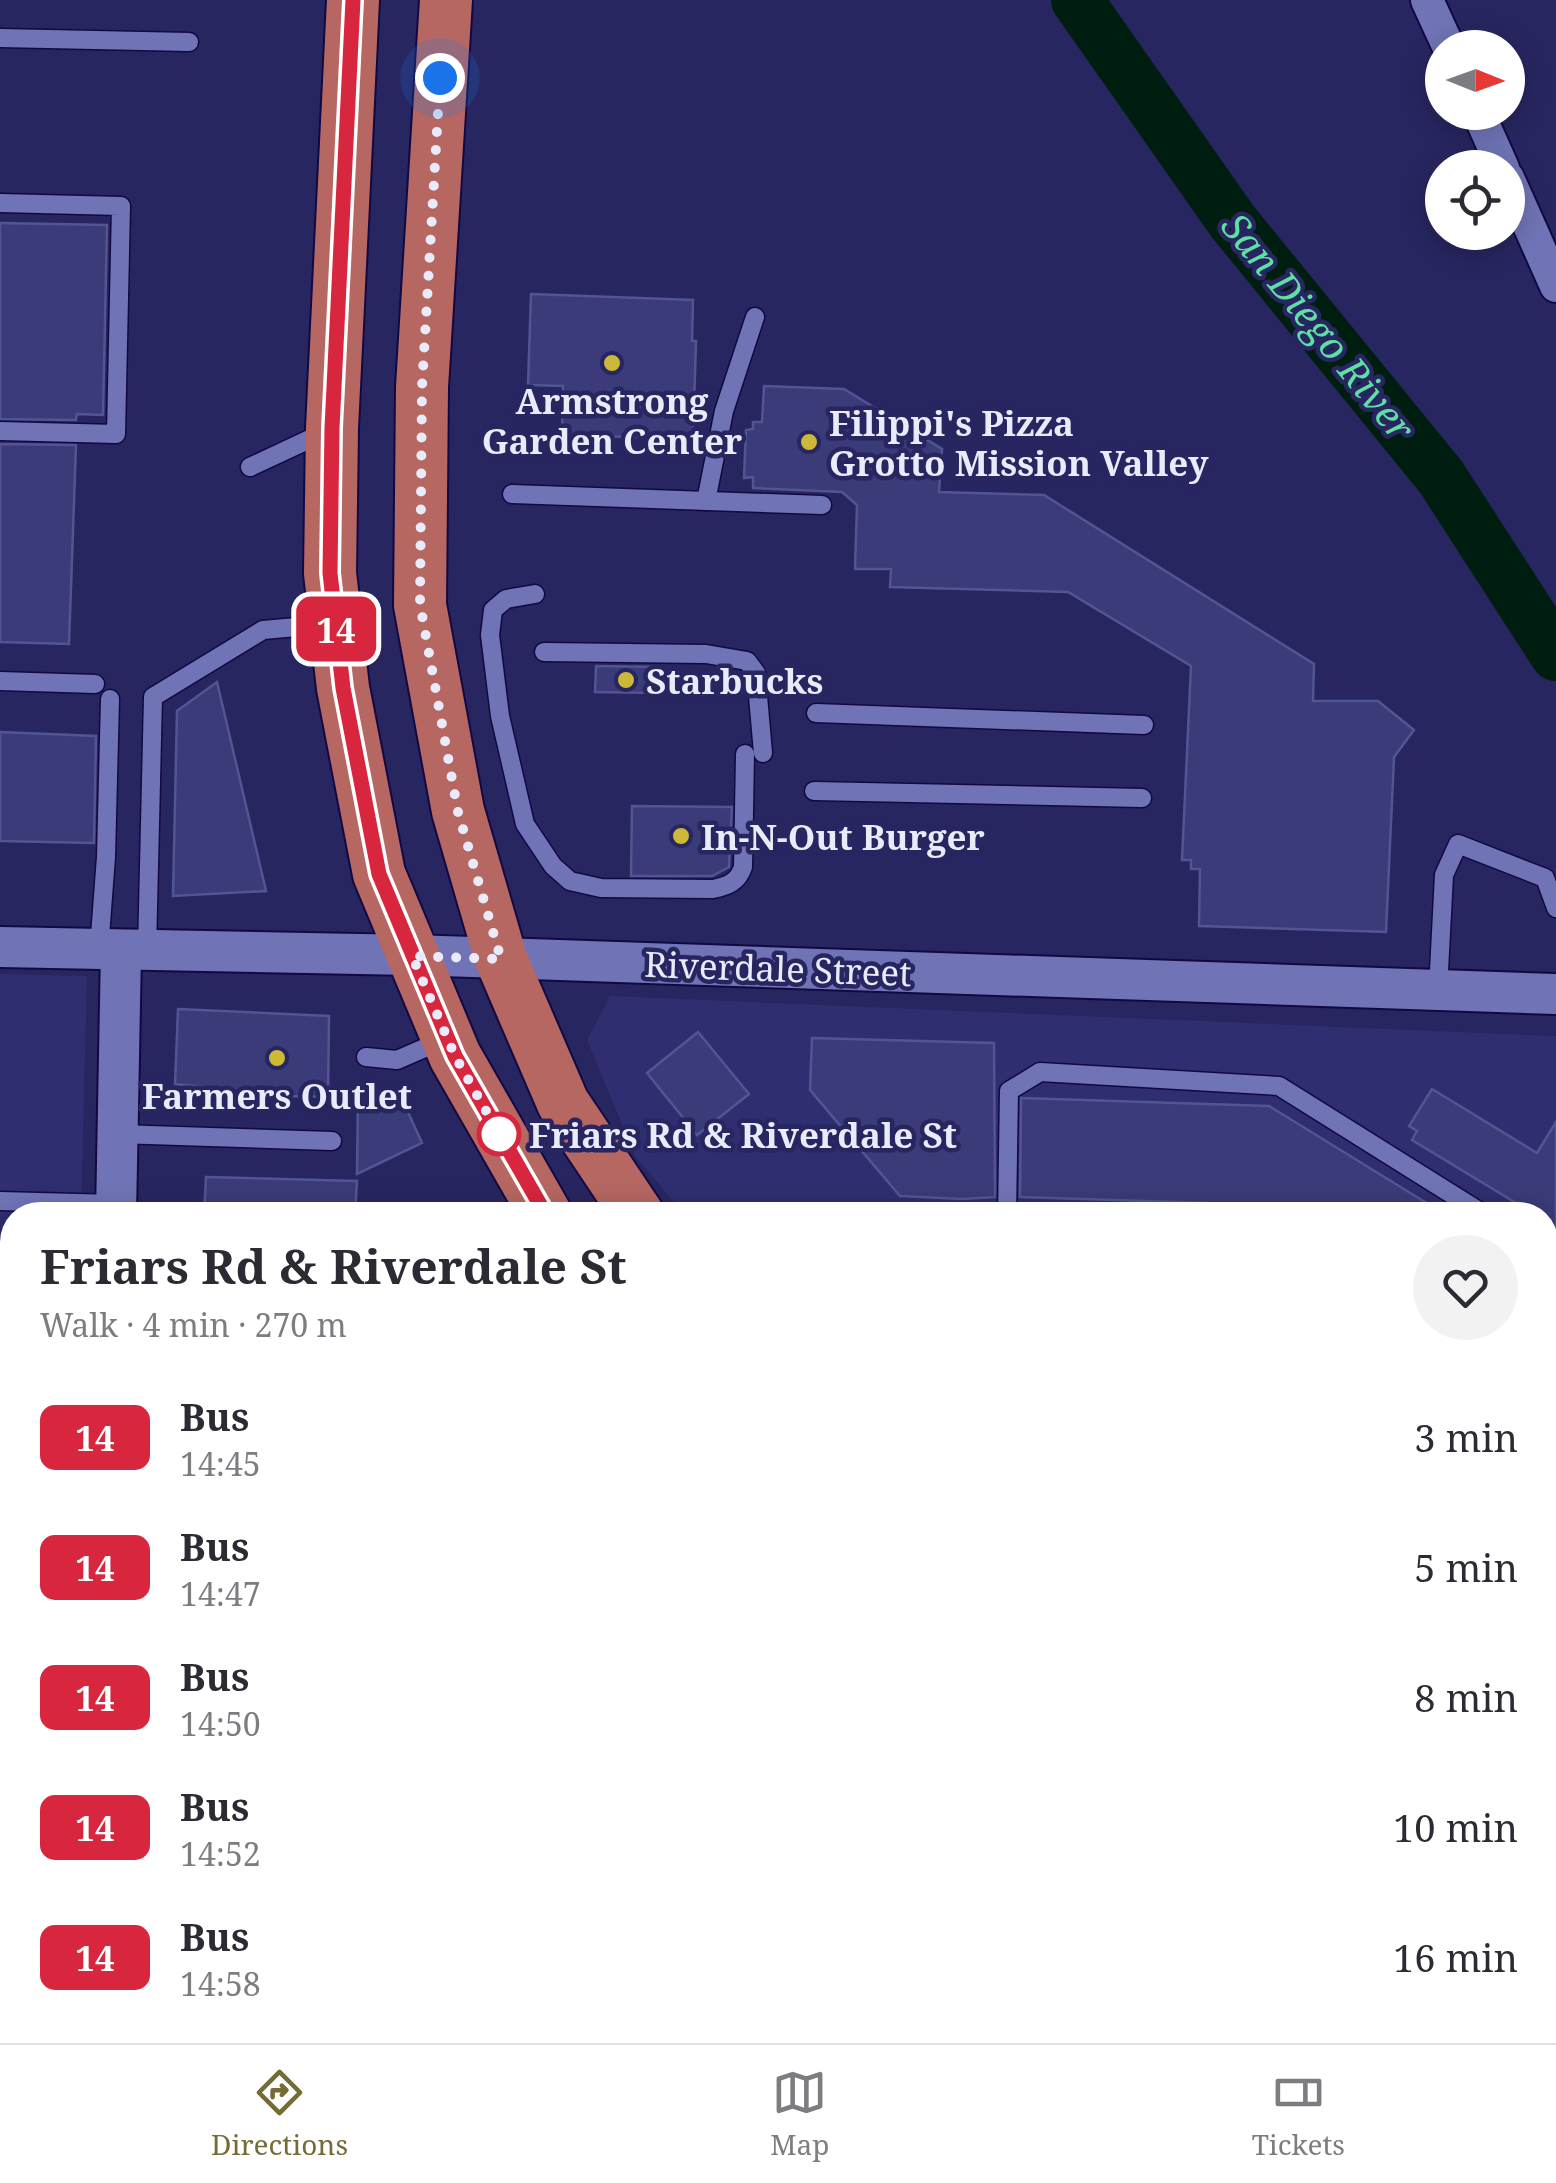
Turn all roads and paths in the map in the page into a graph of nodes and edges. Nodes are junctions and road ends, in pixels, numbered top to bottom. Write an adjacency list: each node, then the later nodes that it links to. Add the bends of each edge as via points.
1 (353, 0): 11 (main road)
2 (446, 0): 31 (main road, via 422,387 420,604 458,812)
3 (1427, 0): 4 (street)
4 (1441, 30)
5 (0, 38): 6 (lane)
6 (189, 42)
7 (0, 203): 12 (lane, via 121,206 116,434)
8 (1525, 216): 9 (street)
9 (1556, 286)
10 (754, 317): 15 (lane, via 724,412)
11 (332, 428): 13 (lane); 18 (main road)
12 (0, 430)
13 (250, 466)
14 (512, 494): 15 (lane)
15 (706, 501): 16 (lane)
16 (822, 505)
17 (535, 594): 19 (lane, via 506,599 493,610 490,635 525,824 552,866 570,881 601,888 728,886 743,867 754,753 756,673 746,660)
18 (336, 623): 29 (lane, via 263,630 153,697); 30 (main road, via 379,874)
19 (544, 652)
20 (0, 681): 21 (lane)
21 (95, 684)
22 (110, 698): 29 (lane, via 106,857)
23 (816, 713): 24 (lane)
24 (1144, 725)
25 (814, 792): 26 (lane)
26 (1142, 798)
27 (1556, 908): 32 (lane, via 1545,878 1458,844 1444,875)
28 (0, 947): 29 (street, Riverdale Street)
29 (122, 950): 30 (street, Riverdale Street); 36 (street)
30 (412, 956): 31 (street, Riverdale Street); 34 (main road)
31 (501, 959): 32 (street, Riverdale Street); 40 (main road, via 564,1103)
32 (1438, 990): 33 (street, Riverdale Street)
33 (1556, 994)
34 (448, 1038): 35 (lane, via 397,1060); 39 (main road)
35 (366, 1058)
36 (118, 1134): 37 (lane); 38 (street)
37 (332, 1141)
38 (116, 1202)
39 (539, 1202)
40 (629, 1202)
41 (1007, 1202): 42 (lane, via 1010,1091 1040,1072 1279,1086)
42 (1465, 1202)

